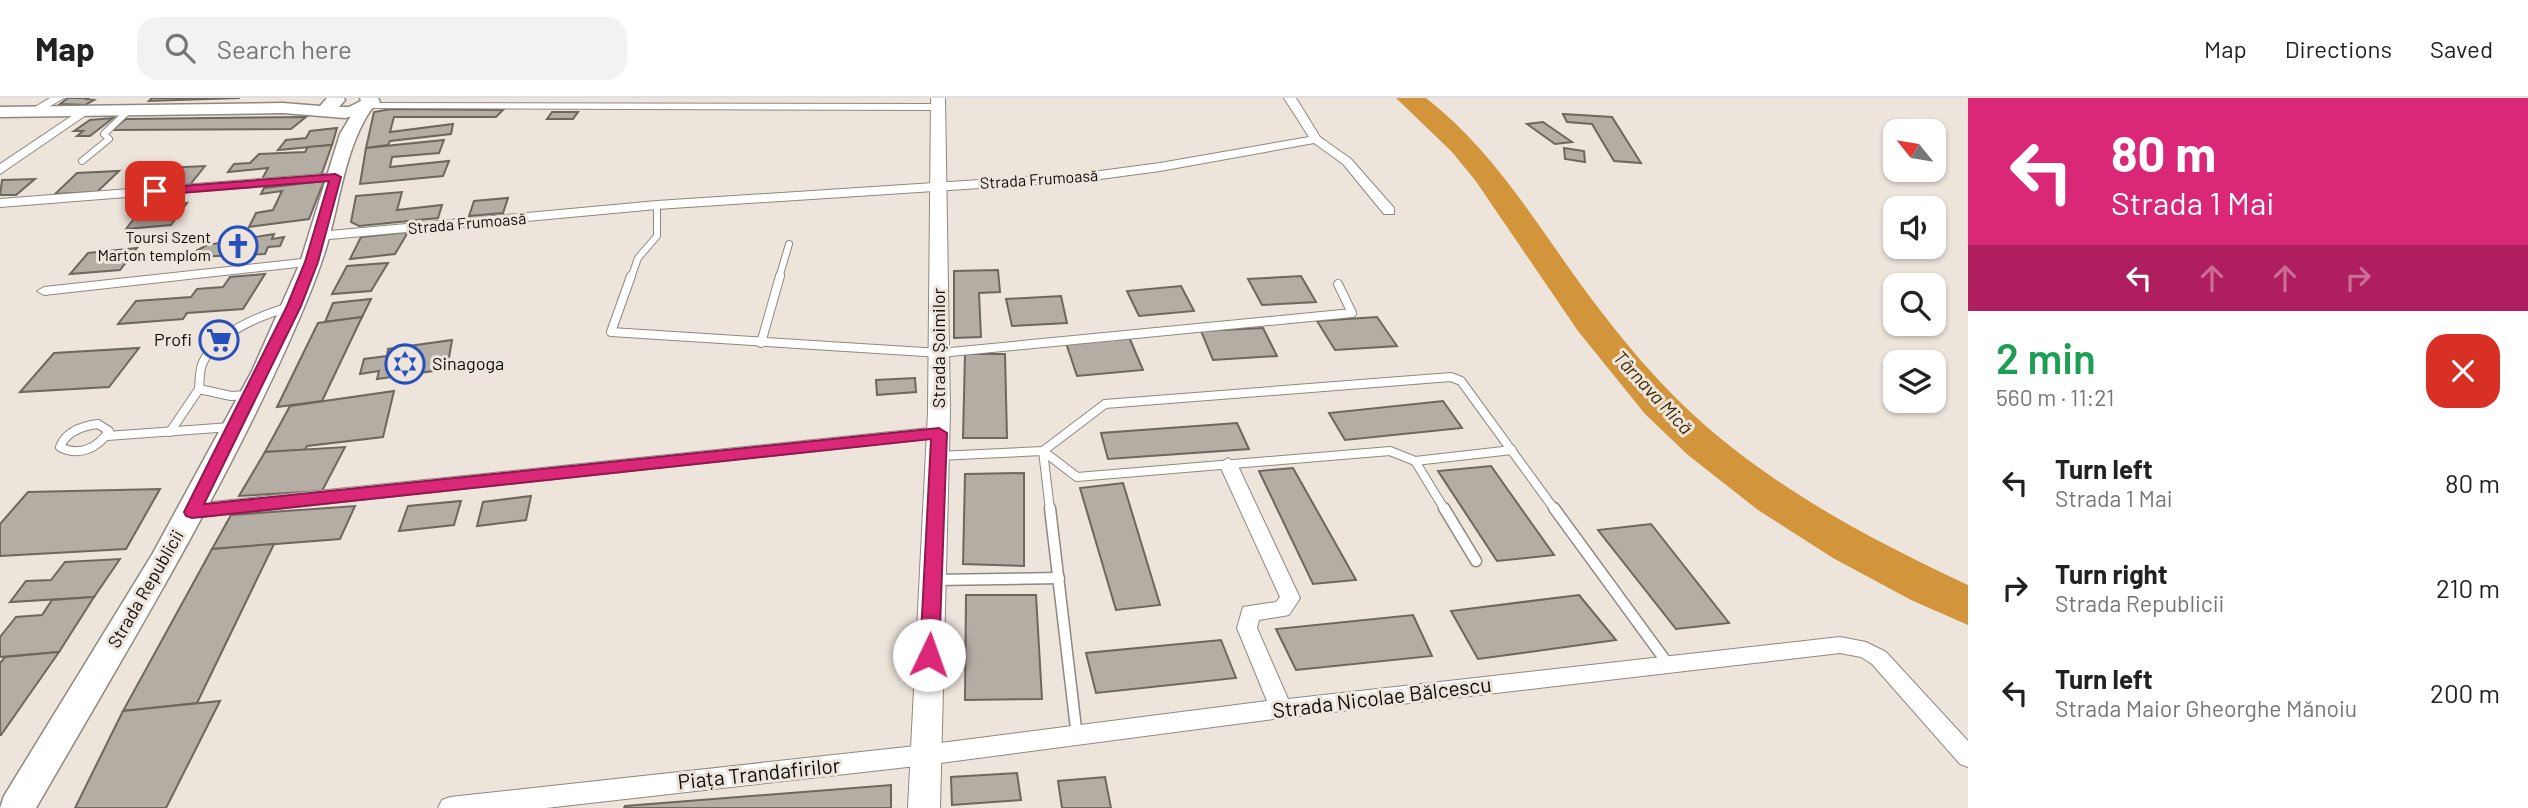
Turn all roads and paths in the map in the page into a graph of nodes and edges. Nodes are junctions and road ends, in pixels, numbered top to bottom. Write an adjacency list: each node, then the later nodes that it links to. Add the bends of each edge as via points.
1 (58, 98): 8 (street)
2 (1290, 98): 10 (street)
3 (797, 102): 4 (street); 5 (street)
4 (937, 103): 14 (street, Strada Șoimilor)
5 (349, 108): 6 (main road); 13 (main road, Strada Republicii)
6 (129, 110): 7 (main road); 11 (lane, via 106,129 106,143)
7 (86, 111): 8 (main road); 12 (street)
8 (32, 113): 9 (main road)
9 (4, 115)
10 (1316, 139): 14 (street, Strada Frumoasă, via 1126,172); 17 (street, via 1346,160)
11 (82, 161)
12 (0, 170)
13 (335, 177): 15 (street); 18 (main road, Strada Republicii)
14 (937, 186): 16 (street, Strada Frumoasă); 25 (street, Strada Șoimilor)
15 (0, 203)
16 (657, 205): 18 (street, Strada Frumoasă); 24 (lane, via 657,236 638,257 611,332)
17 (1389, 211)
18 (319, 236): 20 (main road, Strada Republicii)
19 (789, 244): 24 (lane)
20 (311, 262): 22 (street); 23 (main road, Strada Republicii)
21 (1338, 284): 25 (lane, via 1352,313)
22 (44, 291)
23 (294, 306): 26 (lane, via 246,323 217,345 203,362); 27 (main road, Strada Republicii)
24 (761, 343): 25 (lane)
25 (940, 353): 31 (street, Strada Șoimilor)
26 (199, 389): 27 (lane, via 231,396); 29 (lane)
27 (252, 394): 28 (main road, Strada Republicii)
28 (236, 427): 29 (lane); 36 (main road, Strada Republicii)
29 (170, 432): 30 (lane)
30 (107, 436): 30 (lane, via 108,428 91,425 68,434 60,447 82,450)
31 (938, 445): 33 (lane); 36 (street); 39 (street, Strada Șoimilor)
32 (1512, 450): 33 (lane, via 1461,381 1442,376 1105,404); 34 (lane); 40 (lane)
33 (1043, 451): 35 (lane, via 1077,477); 38 (lane)
34 (1415, 461): 35 (lane, via 1390,451); 37 (lane)
35 (1228, 464): 41 (street, via 1290,598 1282,609 1250,613 1247,628)
36 (192, 512): 46 (main road, Strada Republicii)
37 (1476, 561)
38 (1059, 578): 39 (lane); 42 (lane)
39 (933, 580): 43 (street, Strada Șoimilor)
40 (1669, 666): 41 (street, Strada Nicolae Bălcescu); 44 (street, Strada Nicolae Bălcescu, via 1840,645 1866,650 1879,658)
41 (1280, 709): 42 (street, Strada Nicolae Bălcescu)
42 (1077, 737): 43 (street, Strada Nicolae Bălcescu)
43 (925, 755): 45 (street, Piața Trandafirilor); 48 (street, Strada Șoimilor)
44 (1968, 757)
45 (592, 800): 47 (street, Piața Trandafirilor)
46 (17, 808)
47 (450, 808)
48 (924, 808)

